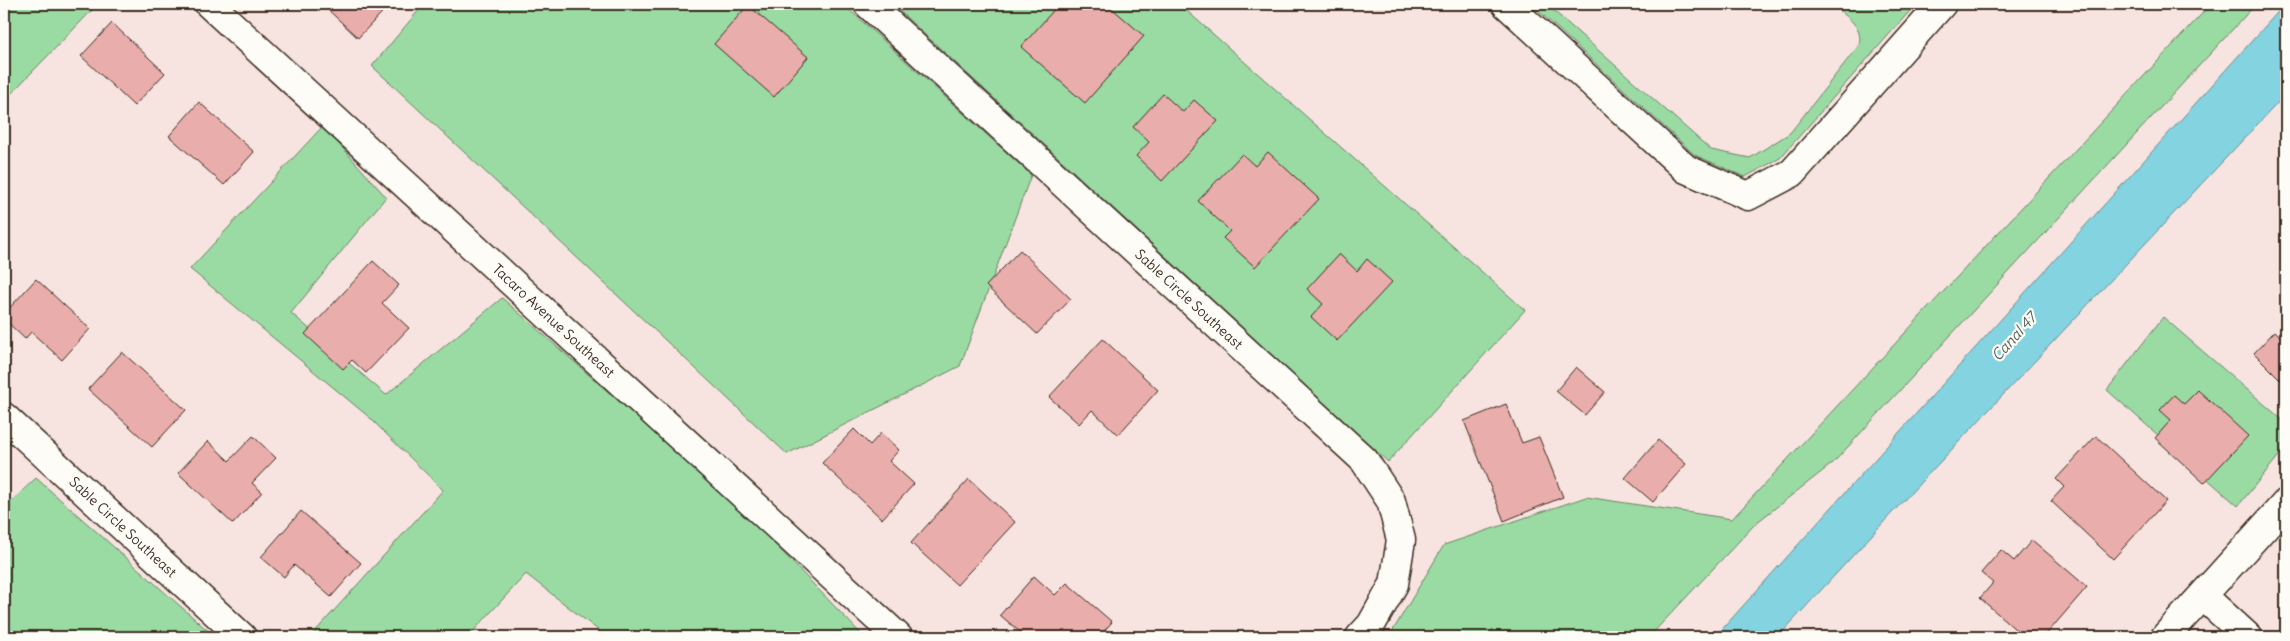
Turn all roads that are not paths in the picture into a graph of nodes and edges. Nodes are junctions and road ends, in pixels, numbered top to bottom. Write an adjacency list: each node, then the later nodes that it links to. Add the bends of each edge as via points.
1 (209, 4): 9 (street, Tacaro Avenue Southeast)
2 (868, 4): 10 (street, Sable Circle Southeast, via 1364,460 1391,500 1401,540 1394,584 1372,625)
3 (1506, 4): 4 (street, via 1686,169 1748,196 1792,173)
4 (1942, 4)
5 (4, 418): 8 (street, Sable Circle Southeast)
6 (2286, 503): 7 (street)
7 (2203, 596): 11 (street); 12 (street)
8 (242, 637)
9 (898, 637)
10 (1360, 637)
11 (2165, 637)
12 (2248, 637)

